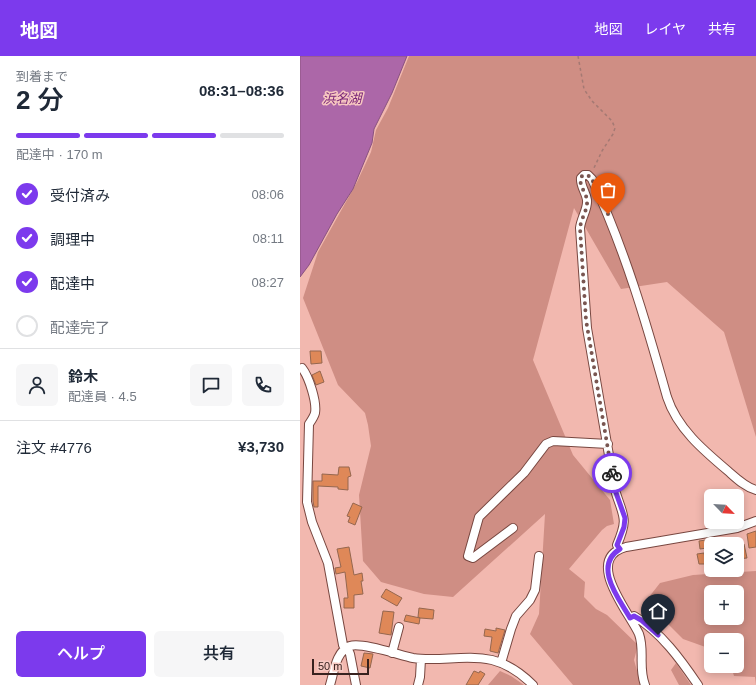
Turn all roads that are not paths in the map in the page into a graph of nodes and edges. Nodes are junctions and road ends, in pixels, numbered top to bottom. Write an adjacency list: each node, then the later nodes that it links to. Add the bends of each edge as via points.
1 (302, 368): 10 (street, via 313,395 315,410 309,424 307,502 328,563 343,645)
2 (608, 444): 3 (street, via 585,313 580,228 587,206 580,180 584,175 591,176 613,225 672,410 703,450 743,483); 5 (street, via 553,441 546,444 528,468 479,517 468,556 473,558); 6 (street, via 615,490 625,518 617,545)
3 (756, 490)
4 (756, 522): 6 (street, via 737,528)
5 (513, 528)
6 (620, 549): 8 (street, via 610,559 608,573 613,589)
7 (539, 556): 13 (street, via 535,590 516,616)
8 (630, 618): 18 (street, via 640,638 641,673); 19 (street, via 634,616 641,620 662,639)
9 (398, 626): 11 (street)
10 (346, 648): 11 (street, via 357,645); 14 (street, via 339,656); 15 (street, via 350,654)
11 (392, 653): 12 (street)
12 (421, 659): 13 (street, via 473,657); 16 (street)
13 (501, 663): 17 (street, via 521,674)
14 (330, 685)
15 (356, 685)
16 (418, 685)
17 (533, 685)
18 (645, 685)
19 (698, 685)

